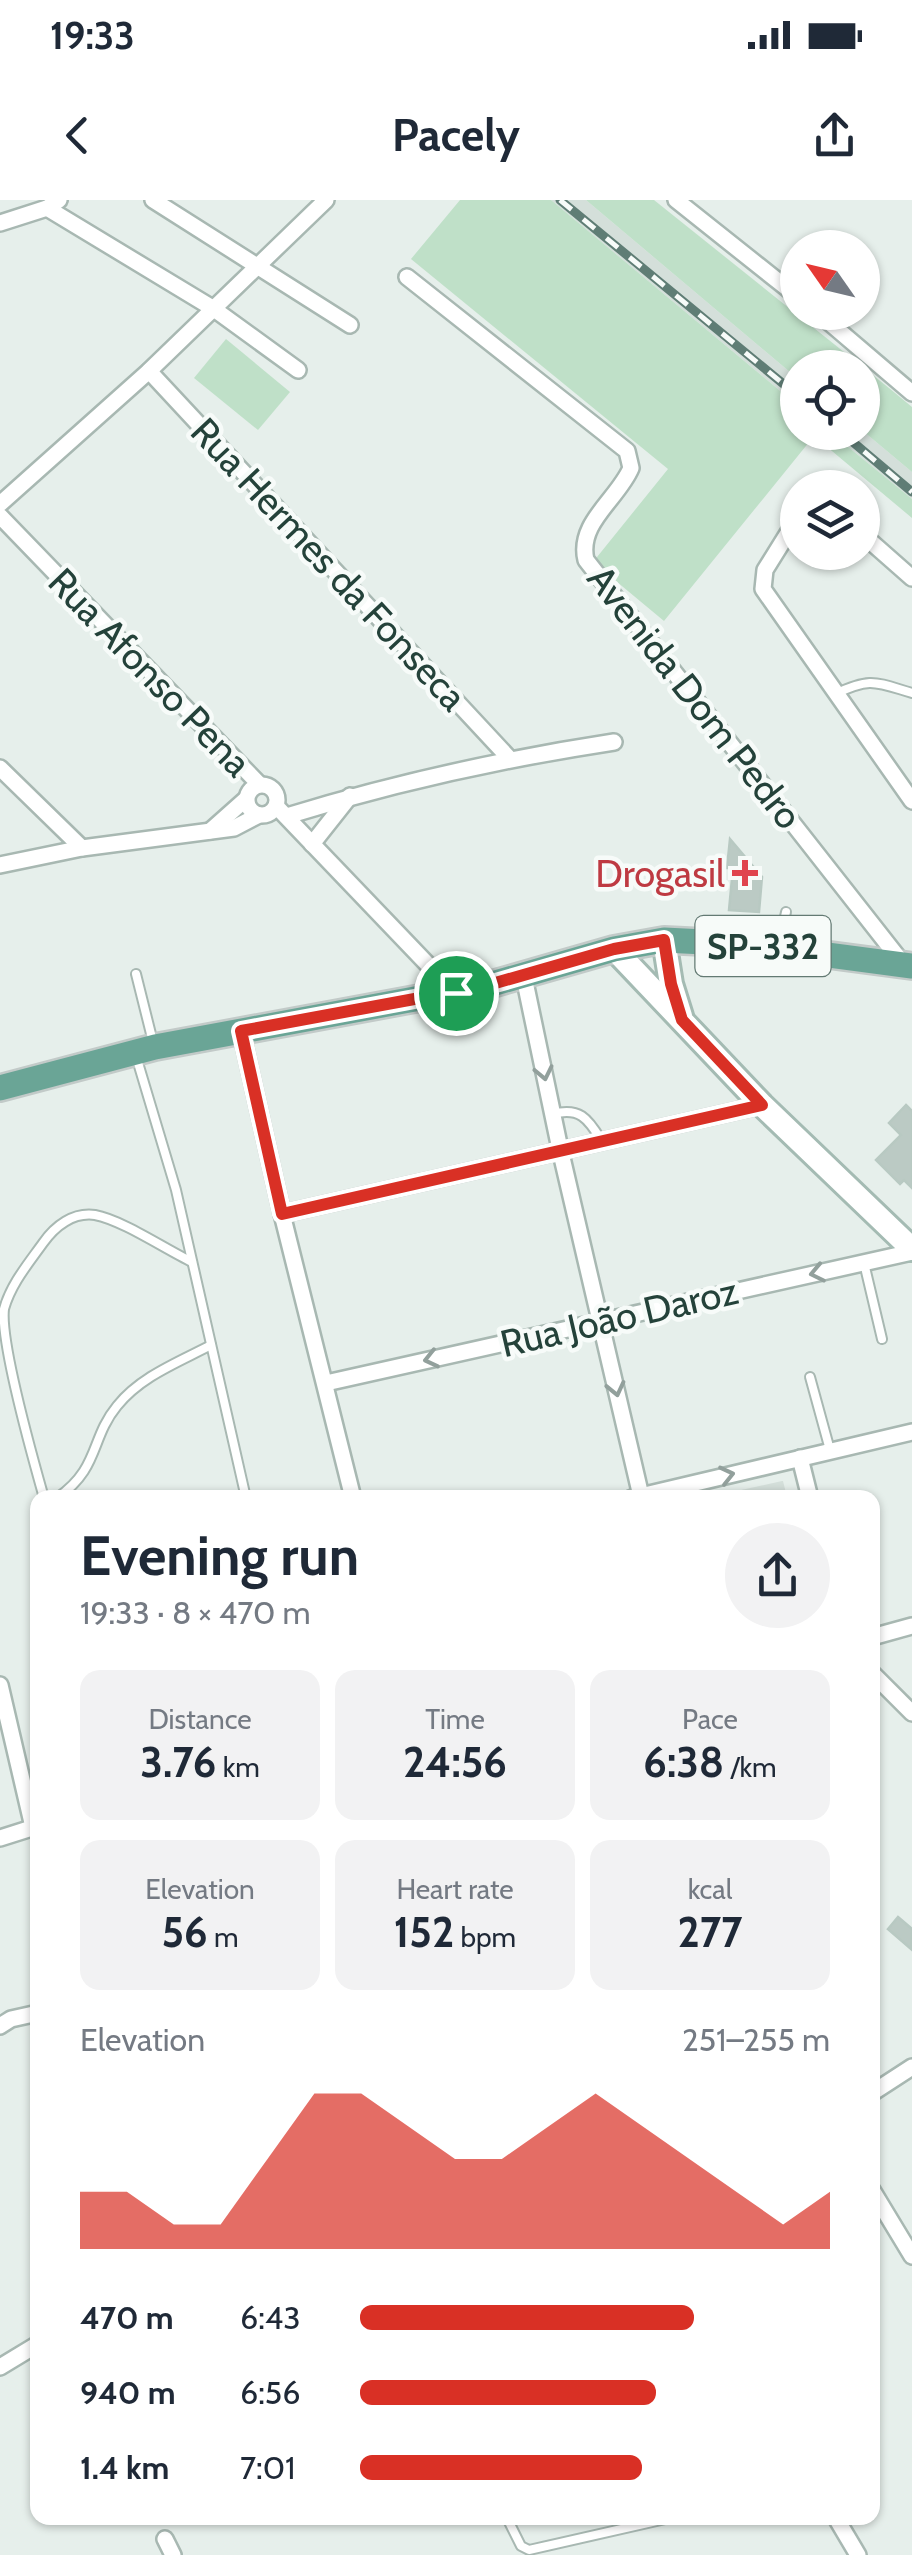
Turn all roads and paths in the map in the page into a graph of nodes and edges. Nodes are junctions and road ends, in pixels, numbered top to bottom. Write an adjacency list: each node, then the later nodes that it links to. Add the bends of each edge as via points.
1 (153, 200): 6 (street)
2 (326, 200): 6 (street)
3 (676, 200): 8 (street)
4 (53, 204): 5 (street); 9 (street)
5 (0, 223)
6 (258, 267): 9 (street); 10 (street)
7 (407, 277): 39 (street, Avenida Dom Pedro, via 627,451 631,468 588,530 586,560)
8 (780, 283)
9 (214, 310): 12 (street); 13 (street)
10 (350, 325)
11 (837, 330): 14 (street)
12 (149, 370): 15 (street); 23 (street, Rua Hermes da Fonseca)
13 (298, 370)
14 (912, 394)
15 (0, 504)
16 (0, 516): 25 (street, Rua Afonso Pena)
17 (780, 546): 21 (street, via 762,590)
18 (880, 550): 19 (street)
19 (912, 578)
20 (912, 693): 21 (lane, via 861,682)
21 (835, 694): 28 (street)
22 (614, 742): 23 (street)
23 (508, 758): 26 (street)
24 (0, 768): 33 (street)
25 (259, 784): 27 (street); 29 (street, via 272,788)
26 (350, 796): 29 (street); 32 (street)
27 (246, 800): 30 (street); 31 (street)
28 (912, 801)
29 (282, 811): 30 (street); 32 (street)
30 (258, 815): 31 (street)
31 (210, 831): 33 (street)
32 (312, 844): 42 (street)
33 (82, 848): 34 (street)
34 (0, 865)
35 (786, 912): 37 (lane)
36 (664, 940): 37 (main road, SP-332); 38 (main road, SP-332); 43 (main road)
37 (778, 948): 39 (main road, SP-332)
38 (614, 949): 41 (main road, SP-332); 43 (main road)
39 (908, 966)
40 (136, 974): 45 (lane)
41 (524, 977): 42 (main road, SP-332); 48 (street, one-way to 48)
42 (456, 993): 44 (main road, SP-332)
43 (682, 1020): 47 (main road)
44 (241, 1031): 45 (main road, SP-332); 51 (street)
45 (145, 1049): 46 (main road, SP-332); 53 (lane)
46 (0, 1088)
47 (762, 1105): 49 (street); 52 (main road)
48 (552, 1114): 49 (lane, via 578,1112); 50 (street)
49 (601, 1140): 50 (street)
50 (560, 1148): 51 (street); 55 (street)
51 (282, 1214): 59 (street)
52 (912, 1250): 54 (street, Rua João Daroz)
53 (192, 1262): 57 (lane); 63 (lane, via 120,1223 71,1217 50,1232 17,1280 2,1330)
54 (864, 1263): 55 (street, Rua João Daroz, one-way to 55); 56 (lane)
55 (600, 1320): 59 (street, Rua João Daroz, one-way to 59); 67 (street, one-way to 67)
56 (882, 1338)
57 (211, 1345): 64 (lane, via 148,1378 117,1406 90,1466); 65 (lane)
58 (810, 1377): 61 (lane)
59 (326, 1383): 66 (street)
60 (912, 1432): 61 (street)
61 (831, 1451): 62 (street)
62 (800, 1458): 68 (street, one-way to 62); 69 (street)
63 (42, 1490)
64 (65, 1490)
65 (244, 1490)
66 (351, 1490)
67 (635, 1490)
68 (662, 1490)
69 (808, 1490)
70 (912, 1626): 71 (street)
71 (880, 1636)
72 (880, 1680): 74 (street)
73 (0, 1685): 75 (street)
74 (912, 1713)
75 (30, 1807)
76 (30, 1829): 77 (street)
77 (0, 1838)
78 (30, 2014): 79 (street)
79 (0, 2026)
80 (912, 2067): 81 (street)
81 (880, 2088)
82 (880, 2203): 83 (street)
83 (912, 2256)
84 (30, 2349): 85 (street)
85 (0, 2368)
86 (510, 2525): 87 (lane, via 529,2550)
87 (639, 2525)
88 (840, 2525): 91 (street)
89 (165, 2540): 90 (street)
90 (173, 2555)
91 (858, 2555)

